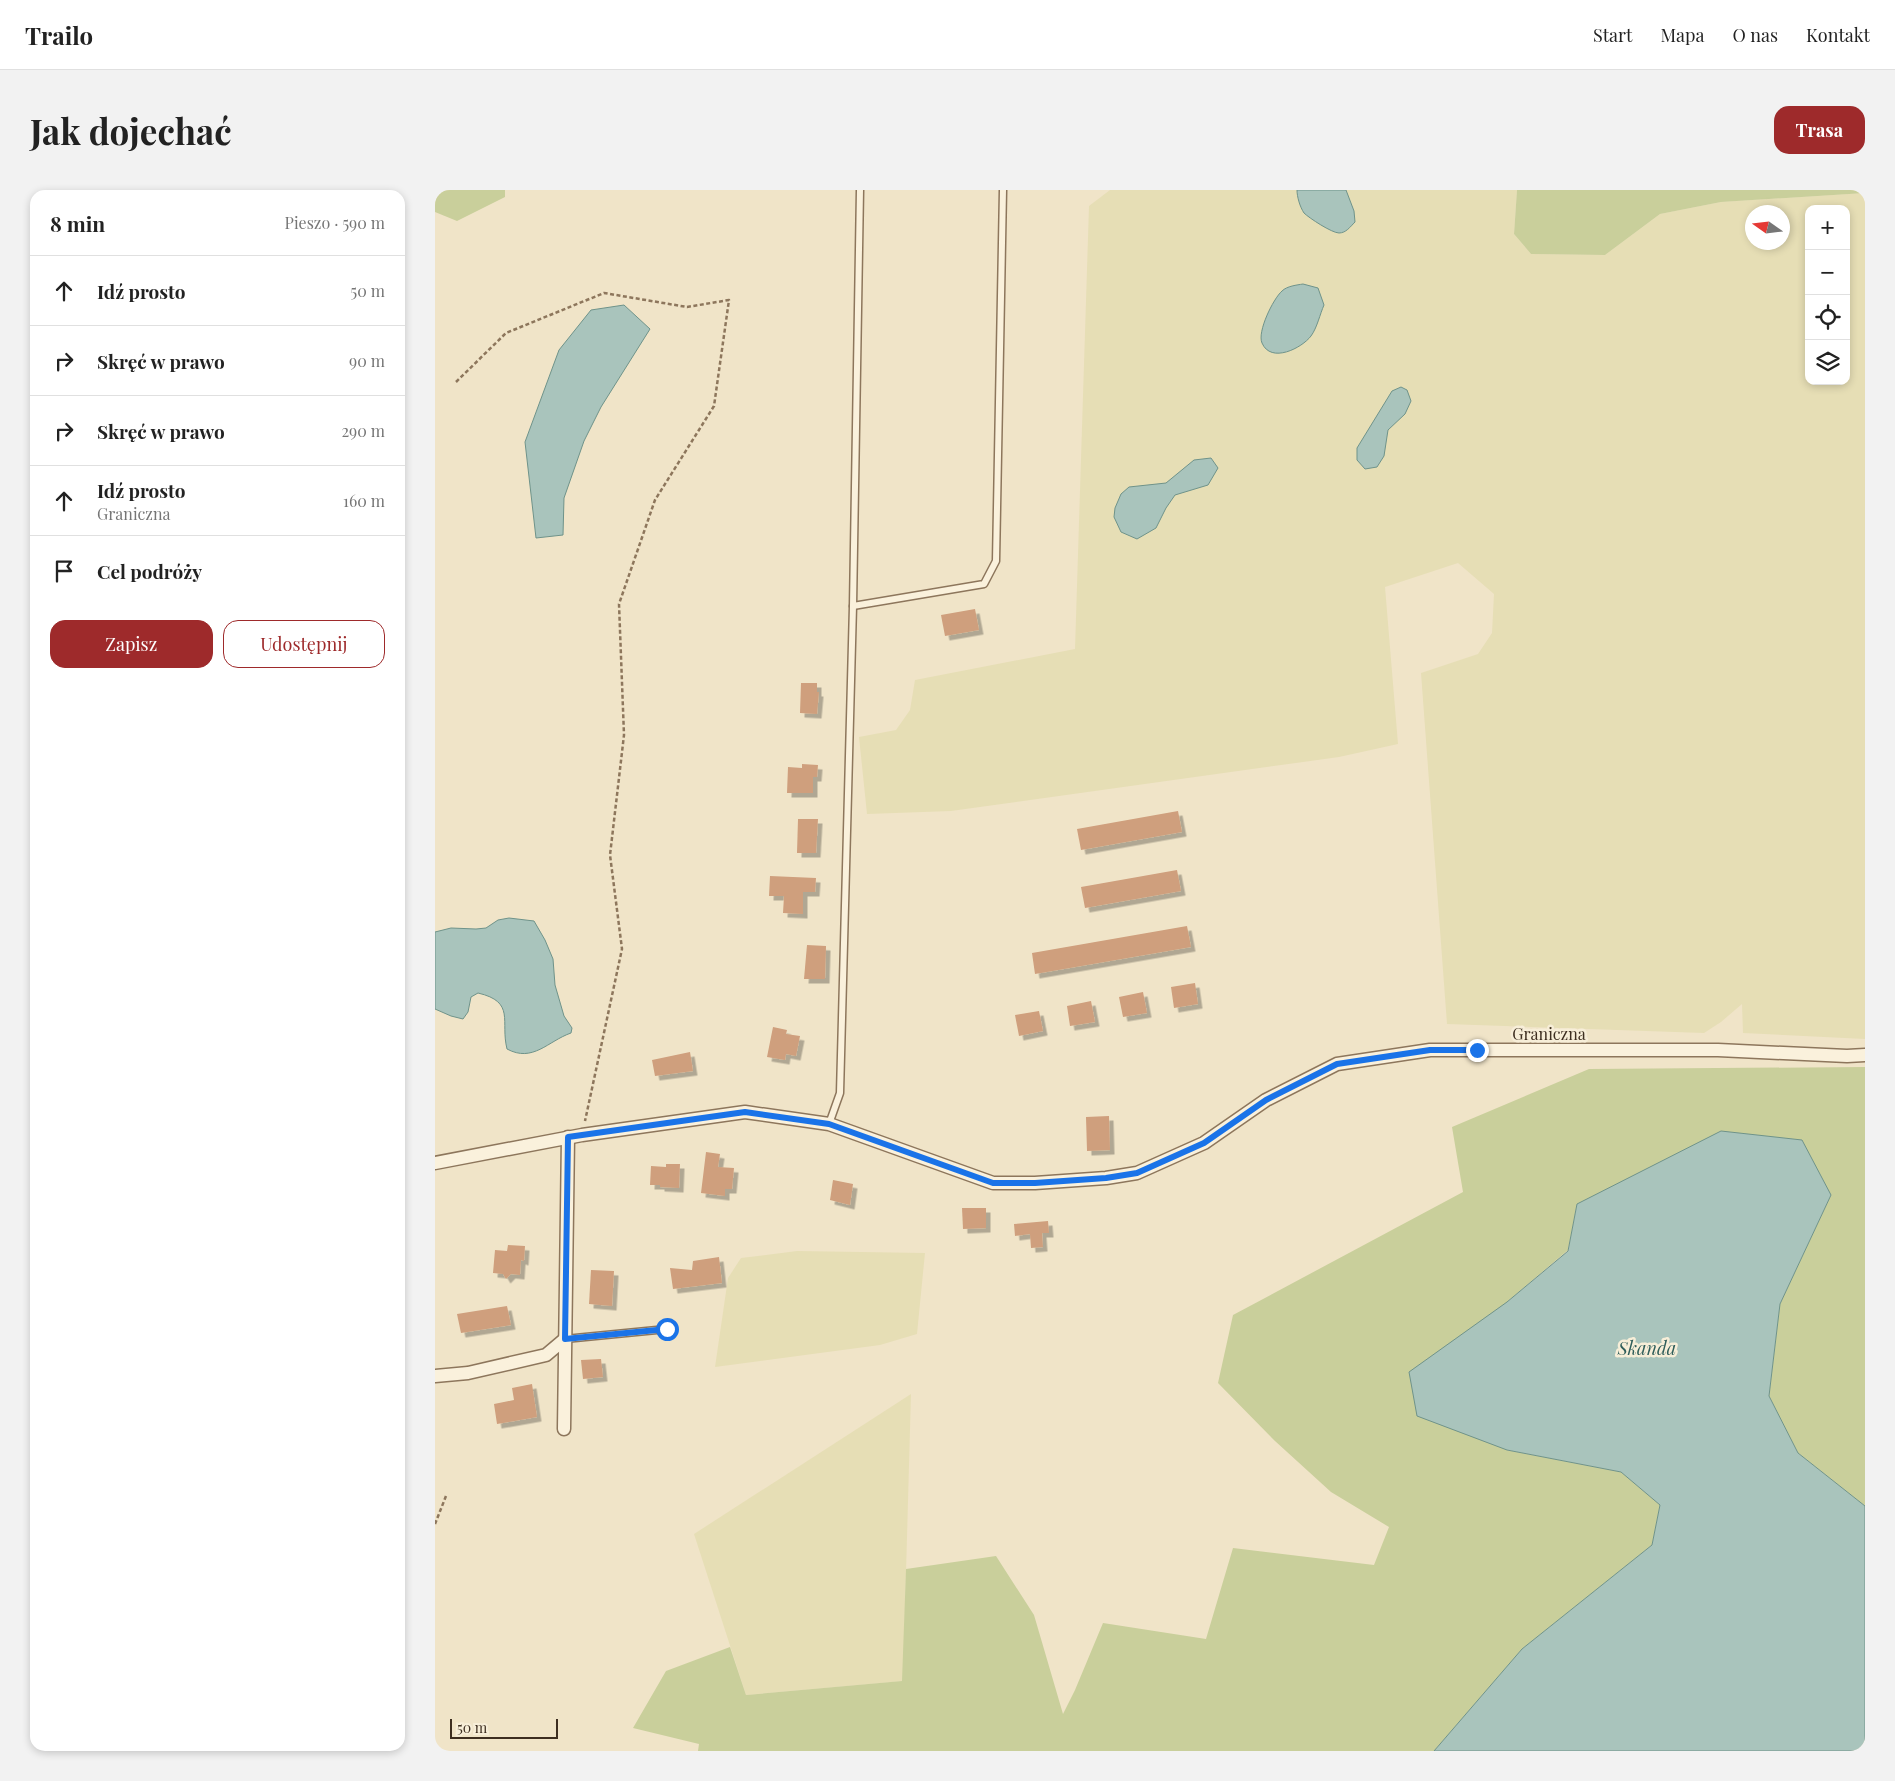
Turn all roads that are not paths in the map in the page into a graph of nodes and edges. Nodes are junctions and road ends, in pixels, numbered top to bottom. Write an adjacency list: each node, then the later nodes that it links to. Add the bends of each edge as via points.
1 (860, 190): 3 (lane)
2 (1003, 190): 3 (lane, via 996,561 984,584)
3 (853, 606): 5 (lane, via 840,1093)
4 (1865, 1055): 5 (street, Graniczna, via 1718,1050 1430,1050 1337,1064 1266,1100 1204,1143 1137,1173 1035,1183 993,1183)
5 (829, 1124): 6 (street, Graniczna, via 745,1112)
6 (568, 1137): 7 (street, Graniczna); 9 (street)
7 (435, 1163)
8 (667, 1329): 9 (lane)
9 (565, 1339): 10 (street, via 547,1355); 11 (street)
10 (435, 1376)
11 (564, 1430)

